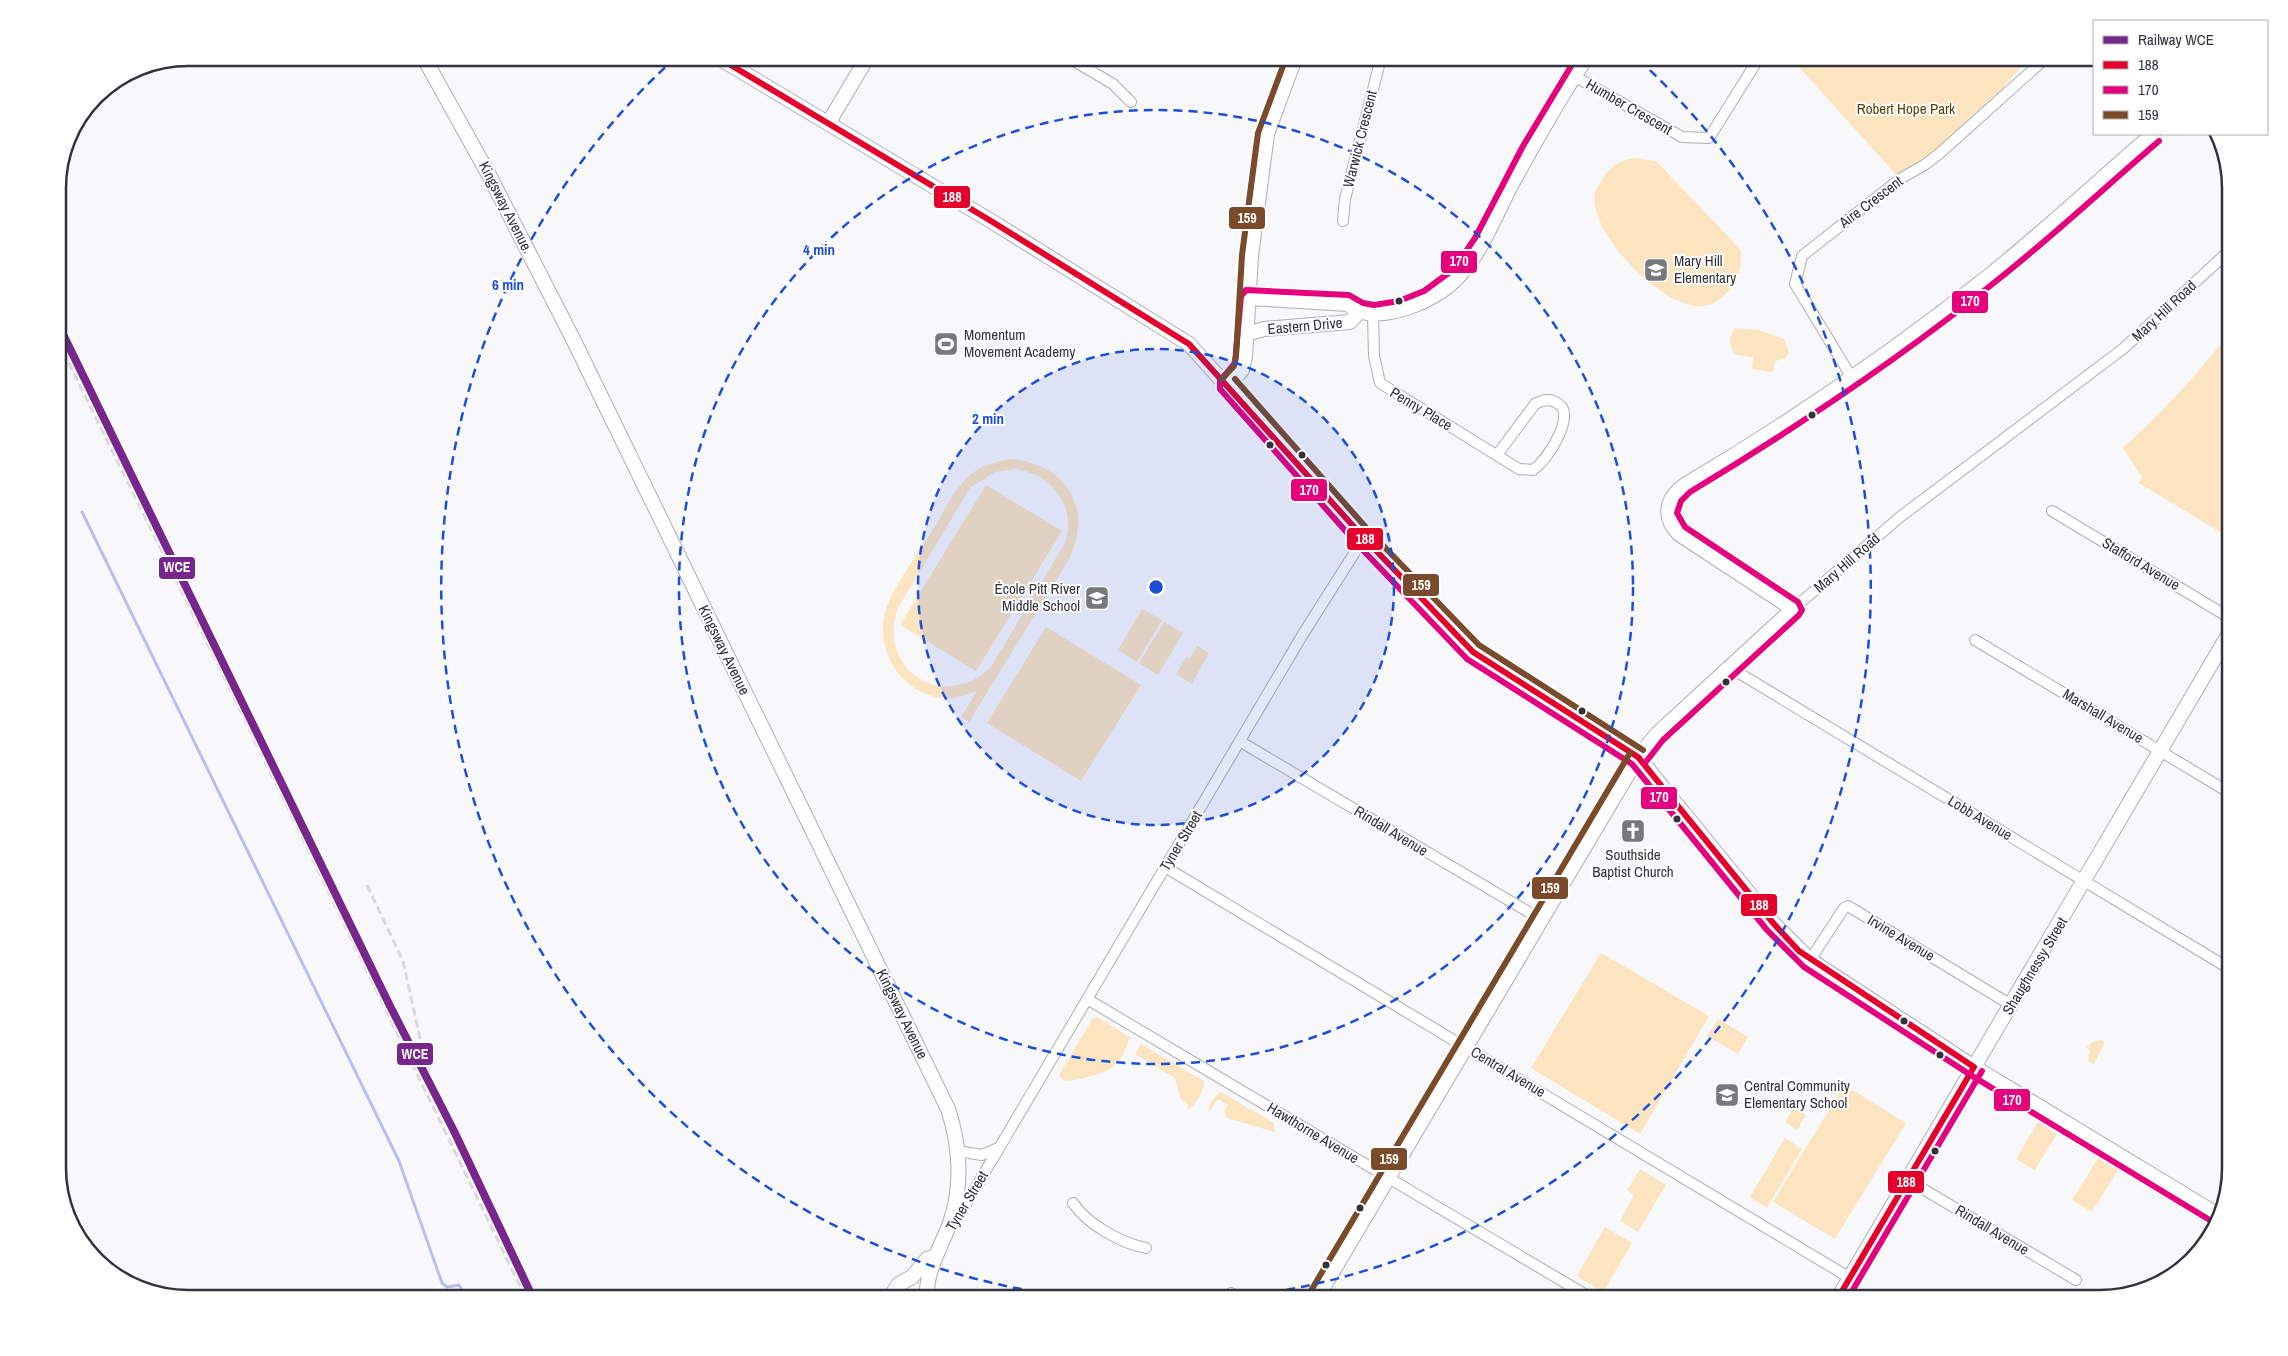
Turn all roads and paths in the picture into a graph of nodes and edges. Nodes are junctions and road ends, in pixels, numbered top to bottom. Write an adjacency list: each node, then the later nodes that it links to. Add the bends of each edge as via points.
1 (429, 66): 43 (main road, Kingsway Avenue, via 490,175 568,330 920,1050 948,1109)
2 (733, 66): 12 (main road)
3 (862, 66): 12 (main road)
4 (1085, 66): 11 (street)
5 (1292, 66): 16 (main road, via 1267,134 1251,256)
6 (1379, 66): 14 (street, Warwick Crescent, via 1345,199)
7 (1581, 66): 10 (main road, Eastern Drive)
8 (1754, 66): 10 (street, Humber Crescent, via 1708,138 1682,137)
9 (2037, 66): 19 (street, Aire Crescent, via 1940,153 1900,179 1802,256 1795,284)
10 (1574, 76): 17 (main road, Eastern Drive, via 1486,236 1460,275 1426,301 1408,308)
11 (1131, 102)
12 (829, 122): 20 (main road, via 1170,331 1199,353)
13 (2152, 135): 19 (main road, via 1990,275)
14 (1343, 221)
15 (2221, 258): 24 (street, Mary Hill Road, via 2124,348 1900,517)
16 (1250, 298): 17 (main road, Eastern Drive, via 1348,304); 18 (main road)
17 (1366, 312): 18 (main road, Eastern Drive, via 1350,322 1264,329); 21 (street, Penny Place, via 1380,383)
18 (1248, 334): 20 (main road, via 1243,367)
19 (1852, 378): 24 (main road, via 1772,434 1685,485 1673,495 1668,505 1668,518 1679,534)
20 (1228, 386): 23 (main road)
21 (1497, 456): 21 (street, Penny Place, via 1535,404 1551,400 1562,407 1565,417 1563,428 1539,466 1519,469)
22 (2052, 511): 25 (street, Stafford Avenue)
23 (1364, 538): 29 (street, Tyner Street, via 1303,634); 31 (main road, via 1473,652)
24 (1793, 610): 28 (main road, Mary Hill Road)
25 (2221, 613)
26 (1975, 640): 30 (street, Marshall Avenue)
27 (2221, 646): 30 (main road, Shaughnessy Street)
28 (1729, 667): 31 (main road, Mary Hill Road, via 1657,734); 34 (street, Lobb Avenue)
29 (1241, 742): 33 (street, Tyner Street); 35 (street, Rindall Avenue)
30 (2160, 751): 32 (street, Marshall Avenue); 34 (main road, Shaughnessy Street)
31 (1638, 757): 35 (main road, Mary Hill Road); 36 (main road, via 1774,924)
32 (2222, 788)
33 (1165, 867): 38 (street, Tyner Street); 40 (street, Central Avenue)
34 (2085, 881): 37 (street, Lobb Avenue); 39 (main road, Shaughnessy Street)
35 (1542, 920): 40 (main road, Mary Hill Road)
36 (1810, 960): 39 (street, Irvine Avenue, via 1848,906); 41 (main road)
37 (2222, 964)
38 (1087, 999): 42 (street, Tyner Street); 44 (street, Hawthorne Avenue)
39 (2011, 1005): 41 (main road, Shaughnessy Street)
40 (1466, 1047): 44 (main road, Mary Hill Road); 50 (street, Central Avenue)
41 (1974, 1067): 45 (main road, Shaughnessy Street); 47 (main road)
42 (1000, 1146): 43 (street, Tyner Street, via 982,1155); 49 (street, Tyner Street)
43 (958, 1151): 49 (main road, Kingsway Avenue, via 956,1202)
44 (1388, 1178): 56 (main road, Mary Hill Road); 57 (street, Hawthorne Avenue)
45 (1908, 1180): 50 (main road, Shaughnessy Street); 51 (street, Rindall Avenue)
46 (1073, 1203): 48 (street, via 1099,1226 1131,1244)
47 (2212, 1214)
48 (1146, 1248)
49 (934, 1257): 52 (main road, Kingsway Avenue, via 927,1259); 55 (main road, Kingsway Avenue)
50 (1850, 1278): 58 (main road, Shaughnessy Street)
51 (2076, 1280)
52 (906, 1281): 53 (main road, Kingsway Avenue); 54 (main road, Kingsway Avenue, via 918,1283)
53 (895, 1290)
54 (923, 1290)
55 (928, 1290)
56 (1322, 1290)
57 (1577, 1290)
58 (1843, 1290)

